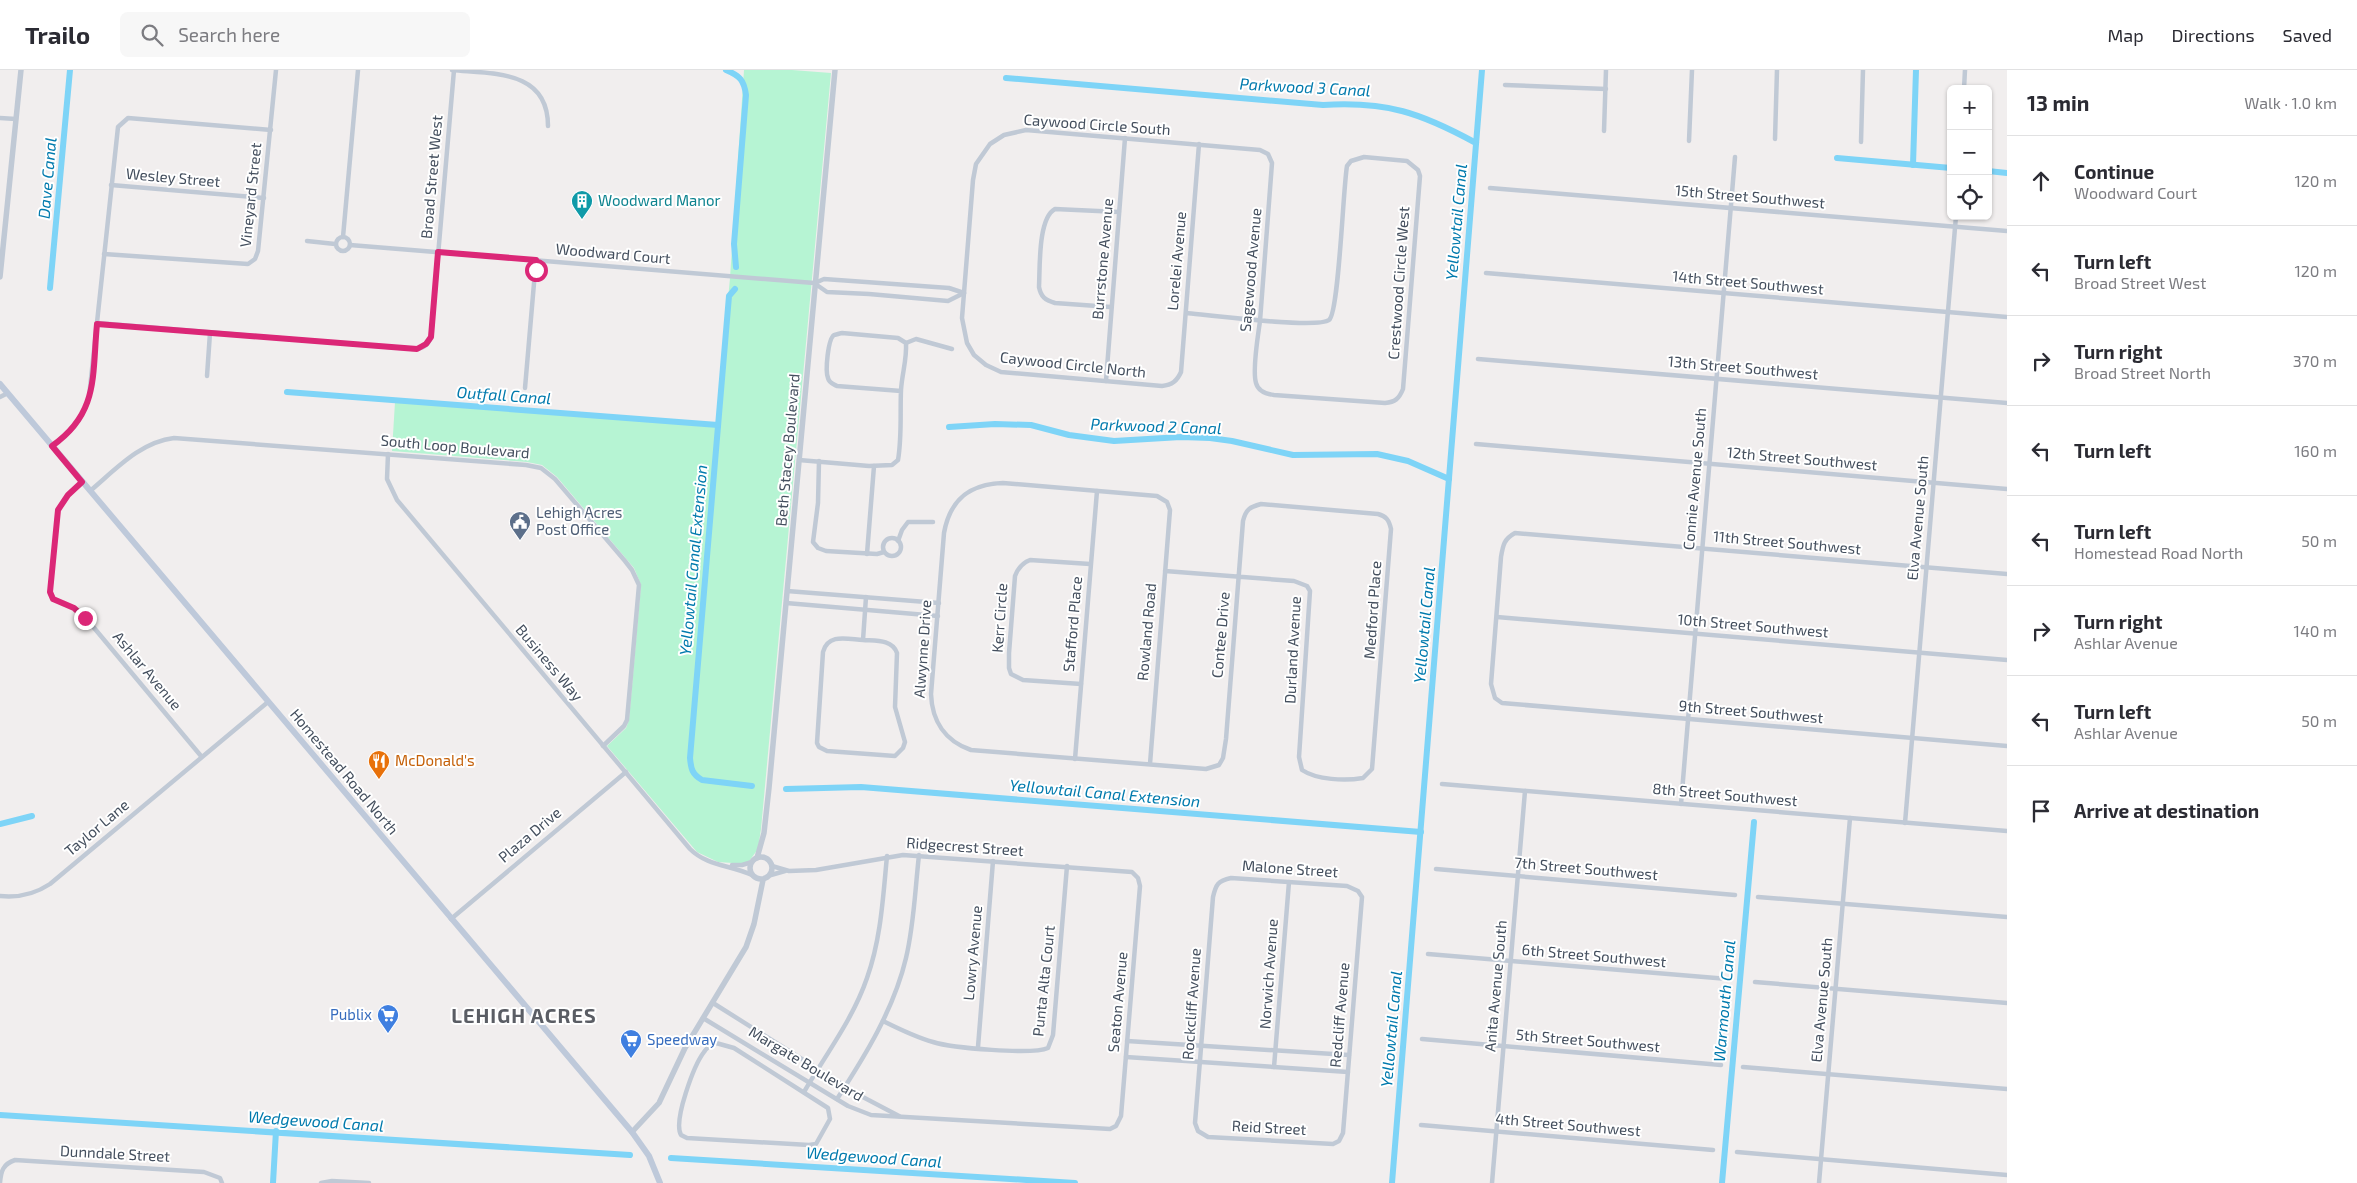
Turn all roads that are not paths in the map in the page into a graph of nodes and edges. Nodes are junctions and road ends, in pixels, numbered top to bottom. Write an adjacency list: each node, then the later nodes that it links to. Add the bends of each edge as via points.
1 (21, 70): 15 (street)
2 (276, 70): 17 (street, Vineyard Street)
3 (358, 70): 34 (street)
4 (452, 70): 16 (street, Broad Street West, via 524,80 543,102); 39 (street, Broad Street West)
5 (835, 70): 44 (street, Beth Stacey Boulevard)
6 (1606, 70): 13 (street)
7 (1692, 70): 21 (street)
8 (1777, 70): 20 (street)
9 (1863, 70): 22 (street)
10 (1965, 70): 12 (street)
11 (1505, 85): 13 (street)
12 (1964, 85)
13 (1606, 89): 18 (street)
14 (0, 118): 15 (street)
15 (16, 118): 36 (street)
16 (548, 126)
17 (271, 130): 26 (street, via 127,119 118,127); 28 (street, Vineyard Street)
18 (1604, 131)
19 (1125, 138): 23 (street, Caywood Circle South); 30 (street, Burrstone Avenue); 45 (street, Caywood Circle South, via 1026,130 1004,135 985,149 976,164 973,180)
20 (1775, 139)
21 (1689, 141)
22 (1860, 142)
23 (1199, 144): 24 (street, Caywood Circle South, via 1260,150); 49 (street, Lorelei Avenue)
24 (1268, 154): 51 (street, Sagewood Avenue, via 1272,164)
25 (1735, 157): 29 (street, Connie Avenue South)
26 (111, 185): 28 (street, Wesley Street); 40 (street)
27 (1490, 188): 29 (street, 15th Street Southwest)
28 (264, 198): 40 (street, Vineyard Street, via 258,251 248,264)
29 (1731, 208): 32 (street, 15th Street Southwest); 46 (street, Connie Avenue South)
30 (1119, 212): 47 (street, Burrstone Avenue); 47 (street, via 1062,208 1050,212 1044,225 1040,269 1039,287 1046,301)
31 (1956, 220): 32 (street, Elva Avenue South)
32 (1956, 227): 33 (street, 15th Street Southwest); 48 (street, Elva Avenue South)
33 (2007, 231)
34 (343, 237): 37 (street); 38 (street)
35 (307, 241): 37 (street)
36 (2, 243): 43 (street)
37 (335, 244): 38 (street, via 341,252)
38 (350, 245): 39 (street, Woodward Court)
39 (438, 252): 41 (street, Woodward Court); 53 (street, Broad Street West, via 431,337 417,349)
40 (104, 254): 52 (street)
41 (536, 260): 44 (street, Woodward Court); 62 (street)
42 (1486, 273): 46 (street, 14th Street Southwest)
43 (0, 277)
44 (814, 283): 45 (street, via 824,278 949,288); 45 (street, via 827,292 948,301); 72 (street, Beth Stacey Boulevard)
45 (964, 293): 60 (street, Caywood Circle North, via 964,335 970,349 986,365 1011,374)
46 (1723, 293): 48 (street, 14th Street Southwest); 58 (street, Connie Avenue South)
47 (1112, 307): 60 (street, Burrstone Avenue)
48 (1948, 312): 50 (street, 14th Street Southwest); 67 (street, Elva Avenue South)
49 (1186, 313): 51 (street); 59 (street, Lorelei Avenue)
50 (2007, 317)
51 (1260, 319): 63 (street, Sagewood Avenue, via 1255,381); 63 (street, Crestwood Circle West, via 1321,324 1334,314 1347,166 1351,161 1364,157 1407,161 1418,170 1407,343 1400,397 1385,403 1274,395)
52 (97, 324): 53 (street); 70 (street, via 87,406 76,425)
53 (210, 333): 57 (street)
54 (906, 343): 55 (street, via 916,339); 64 (street); 64 (street, via 898,338 842,333 835,335 829,348 827,377 830,383)
55 (952, 349)
56 (1478, 358): 58 (street, 13th Street Southwest)
57 (207, 376)
58 (1716, 378): 67 (street, 13th Street Southwest); 74 (street, Connie Avenue South)
59 (1178, 380): 60 (street, Caywood Circle North, via 1162,386)
60 (1106, 381)
61 (0, 384): 65 (main road, Homestead Road North)
62 (525, 388)
63 (1258, 388)
64 (901, 391): 75 (street, via 898,460 892,465)
65 (8, 393): 66 (street); 70 (main road, Homestead Road North)
66 (0, 397)
67 (1941, 398): 68 (street, 13th Street Southwest); 77 (street, Elva Avenue South)
68 (2007, 403)
69 (1476, 444): 74 (street, 12th Street Southwest)
70 (52, 446): 76 (main road, Homestead Road North)
71 (388, 454): 80 (street, South Loop Boulevard, via 167,439 137,452); 108 (street, Business Way, via 387,479 397,500); 108 (street, South Loop Boulevard, via 541,468 555,479 632,570 639,592 628,712 624,726)
72 (799, 460): 73 (street); 93 (street, Beth Stacey Boulevard)
73 (819, 461): 75 (street); 87 (street, via 813,542 826,551)
74 (1709, 464): 77 (street, 12th Street Southwest); 85 (street, Connie Avenue South)
75 (874, 466): 87 (street)
76 (82, 482): 80 (main road, Homestead Road North); 110 (street, Ashlar Avenue, via 58,510 50,592 53,599 74,608 85,618)
77 (1934, 483): 78 (street, 12th Street Southwest); 89 (street, Elva Avenue South)
78 (2007, 489)
79 (1097, 491): 81 (street, Alwynne Drive, via 1157,496); 88 (street, Stafford Place); 96 (street, Alwynne Drive, via 1003,483 970,490 954,505 946,521)
80 (90, 492): 105 (main road, Homestead Road North)
81 (1167, 502): 90 (street, Rowland Road, via 1170,510)
82 (1250, 507): 92 (street, Contee Drive, via 1243,521); 114 (street, Medford Place, via 1261,504 1378,514 1389,521 1392,529 1372,770 1355,780 1310,775)
83 (933, 522): 84 (street, via 908,522)
84 (898, 541): 86 (street, via 888,539 884,543); 86 (street, via 901,549 898,554 888,556)
85 (1702, 549): 89 (street, 11th Street Southwest); 99 (street, 11th Street Southwest, via 1515,533 1507,537 1501,557); 100 (street, Connie Avenue South)
86 (884, 552): 87 (street)
87 (866, 554)
88 (1090, 564): 104 (street, Stafford Place); 104 (street, Kerr Circle, via 1030,560 1017,569 1009,653 1011,674 1023,680)
89 (1927, 568): 91 (street, 11th Street Southwest); 102 (street, Elva Avenue South)
90 (1165, 571): 92 (street, Durland Avenue); 112 (street, Rowland Road)
91 (2007, 574)
92 (1239, 577): 113 (street, Contee Drive, via 1226,740); 114 (street, Durland Avenue, via 1294,581 1307,586 1310,591 1299,757)
93 (787, 591): 94 (street); 95 (street, Beth Stacey Boulevard)
94 (866, 597): 96 (street); 97 (street)
95 (786, 603): 97 (street); 122 (street, Beth Stacey Boulevard)
96 (938, 604): 98 (street, Alwynne Drive)
97 (865, 609): 98 (street); 101 (street)
98 (938, 616): 111 (street, Alwynne Drive, via 932,703 935,718 945,735 972,750)
99 (1497, 617): 100 (street, 10th Street Southwest); 106 (street, 9th Street Southwest, via 1491,684 1495,698 1502,703)
100 (1695, 634): 102 (street, 10th Street Southwest); 106 (street, Connie Avenue South)
101 (863, 640): 101 (street, via 892,644 897,653 895,707 905,742 896,756 827,751 817,743 825,644 833,639)
102 (1920, 653): 103 (street, 10th Street Southwest); 107 (street, Elva Avenue South)
103 (2007, 660)
104 (1081, 684): 111 (street, Stafford Place)
105 (268, 702): 110 (street); 147 (main road, Homestead Road North)
106 (1688, 719): 107 (street, 9th Street Southwest); 118 (street, Connie Avenue South)
107 (1912, 738): 109 (street, 9th Street Southwest); 120 (street, Elva Avenue South)
108 (604, 746): 115 (street, Business Way)
109 (2007, 746)
110 (201, 756): 142 (street, Taylor Lane, via 50,884 33,893)
111 (1075, 759): 112 (street, Alwynne Drive)
112 (1150, 764): 113 (street, Alwynne Drive, via 1206,768)
113 (1219, 765)
114 (1302, 770)
115 (626, 772): 128 (street, Business Way, via 696,854); 147 (street, Plaza Drive)
116 (1442, 784): 117 (street, 8th Street Southwest)
117 (1525, 791): 118 (street, 8th Street Southwest); 135 (street, Anita Avenue South)
118 (1681, 804): 119 (street, 8th Street Southwest)
119 (1850, 818): 120 (street, 8th Street Southwest); 145 (street, Elva Avenue South)
120 (1905, 823): 121 (street, 8th Street Southwest)
121 (2007, 831)
122 (764, 832): 125 (street, Beth Stacey Boulevard); 126 (street, Beth Stacey Boulevard)
123 (919, 855): 124 (street, Ridgecrest Street); 127 (street, Ridgecrest Street); 156 (street, via 906,959)
124 (887, 856): 132 (street, Ridgecrest Street, via 829,869); 171 (street, via 879,934 867,979 853,1012)
125 (766, 858): 126 (street); 129 (street)
126 (754, 860): 128 (street, Business Way, via 742,865); 134 (street, via 750,868)
127 (993, 861): 130 (street, Ridgecrest Street); 162 (street, Lowry Avenue)
128 (723, 866): 134 (street, Business Way, via 738,868)
129 (772, 866): 132 (street, Ridgecrest Street); 133 (street)
130 (1067, 866): 136 (street, Ridgecrest Street, via 1125,870); 162 (street, Punta Alta Court, via 1052,1042 1041,1051)
131 (1436, 869): 135 (street, 7th Street Southwest)
132 (789, 871): 133 (street, Ridgecrest Street)
133 (771, 875): 137 (street)
134 (753, 876): 137 (street); 143 (street)
135 (1518, 876): 141 (street, 7th Street Southwest); 149 (street, Anita Avenue South)
136 (1138, 878): 159 (street, Seaton Avenue, via 1140,886)
137 (763, 880): 143 (street)
138 (1220, 881): 139 (street, Malone Street, via 1231,878); 160 (street, Rockcliff Avenue, via 1215,886 1213,898)
139 (1289, 882): 140 (street, Malone Street, via 1347,886); 164 (street, Norwich Avenue)
140 (1358, 891): 165 (street, Redcliff Avenue, via 1362,897 1362,910)
141 (1735, 895)
142 (0, 896)
143 (758, 897): 153 (street, via 746,947)
144 (1758, 897): 145 (street)
145 (1843, 903): 146 (street); 152 (street, Elva Avenue South)
146 (2007, 917)
147 (451, 919): 183 (main road, Homestead Road North)
148 (1428, 954): 149 (street, 6th Street Southwest)
149 (1511, 961): 150 (street, 6th Street Southwest); 161 (street, Anita Avenue South)
150 (1728, 980)
151 (1755, 982): 152 (street)
152 (1836, 988): 154 (street); 173 (street, Elva Avenue South)
153 (712, 1003): 155 (street); 171 (street, Margate Boulevard)
154 (2007, 1003)
155 (704, 1018): 157 (street, Margate Boulevard); 183 (street, via 685,1048 659,1103)
156 (883, 1021): 162 (street, Punta Alta Court, via 935,1043); 175 (street)
157 (739, 1039): 163 (street); 174 (street, Margate Boulevard)
158 (1422, 1039): 161 (street, 5th Street Southwest)
159 (1127, 1041): 160 (street); 166 (street, Seaton Avenue)
160 (1201, 1046): 164 (street); 167 (street, Rockcliff Avenue)
161 (1504, 1046): 168 (street, 5th Street Southwest); 184 (street, Anita Avenue South)
162 (978, 1047)
163 (734, 1048): 177 (street); 177 (street, via 716,1043 703,1053 678,1124 682,1136 814,1145 830,1119 830,1112)
164 (1276, 1051): 165 (street); 169 (street, Norwich Avenue)
165 (1350, 1055): 172 (street, Redcliff Avenue)
166 (1126, 1057): 167 (street); 181 (street, Seaton Avenue, via 1121,1116)
167 (1200, 1062): 169 (street); 182 (street, Rockcliff Avenue)
168 (1721, 1065)
169 (1274, 1067): 172 (street)
170 (1743, 1067): 173 (street)
171 (817, 1070): 174 (street); 175 (street, Margate Boulevard)
172 (1348, 1072): 185 (street, Redcliff Avenue, via 1344,1133)
173 (1828, 1074): 176 (street); 188 (street, Elva Avenue South)
174 (809, 1082): 177 (street); 178 (street, Margate Boulevard)
175 (845, 1086): 178 (street); 179 (street, Margate Boulevard)
176 (2007, 1089)
177 (804, 1092)
178 (837, 1100): 179 (street, Margate Boulevard, via 871,1115)
179 (900, 1116): 181 (street, Margate Boulevard, via 1075,1128 1110,1129)
180 (1421, 1125): 184 (street, 4th Street Southwest)
181 (1116, 1126)
182 (1198, 1131): 185 (street, Reid Street, via 1208,1137 1333,1144)
183 (632, 1132): 194 (main road, Homestead Road North, via 650,1156)
184 (1496, 1132): 186 (street, 4th Street Southwest); 195 (street, Anita Avenue South)
185 (1339, 1141)
186 (1713, 1150)
187 (1737, 1152): 188 (street)
188 (1821, 1159): 189 (street); 196 (street, Elva Avenue South)
189 (2007, 1174)
190 (221, 1181): 191 (street, Dunndale Street, via 204,1172 15,1160 2,1169)
191 (0, 1183)
192 (321, 1183): 193 (street)
193 (369, 1183)
194 (660, 1183)
195 (1492, 1183)
196 (1819, 1183)

